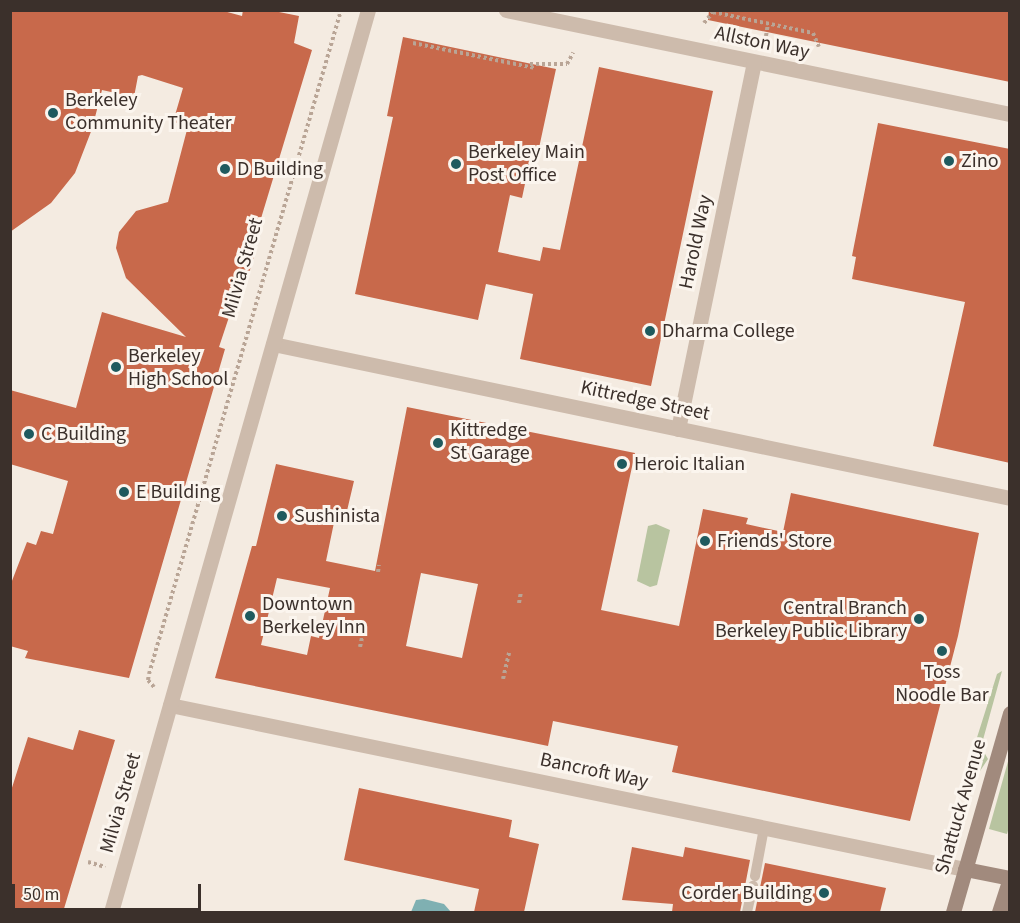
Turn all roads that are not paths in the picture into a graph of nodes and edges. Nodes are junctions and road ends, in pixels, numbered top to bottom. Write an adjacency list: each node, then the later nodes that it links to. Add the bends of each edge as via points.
1 (368, 10): 5 (street, Milvia Street)
2 (506, 10): 3 (street, Allston Way)
3 (754, 63): 4 (street, Allston Way); 6 (street, Harold Way)
4 (1010, 114)
5 (273, 344): 6 (street, Kittredge Street); 8 (street, Milvia Street)
6 (678, 429): 7 (street, Kittredge Street)
7 (1010, 498)
8 (170, 705): 10 (street, Bancroft Way); 13 (street, Milvia Street)
9 (1010, 713): 11 (main road, Shattuck Avenue)
10 (764, 828): 11 (street, Bancroft Way); 14 (lane)
11 (965, 869): 12 (main road, Bancroft Way); 15 (main road, Shattuck Avenue)
12 (1010, 878): 16 (main road)
13 (111, 912)
14 (747, 912)
15 (952, 912)
16 (999, 912)

